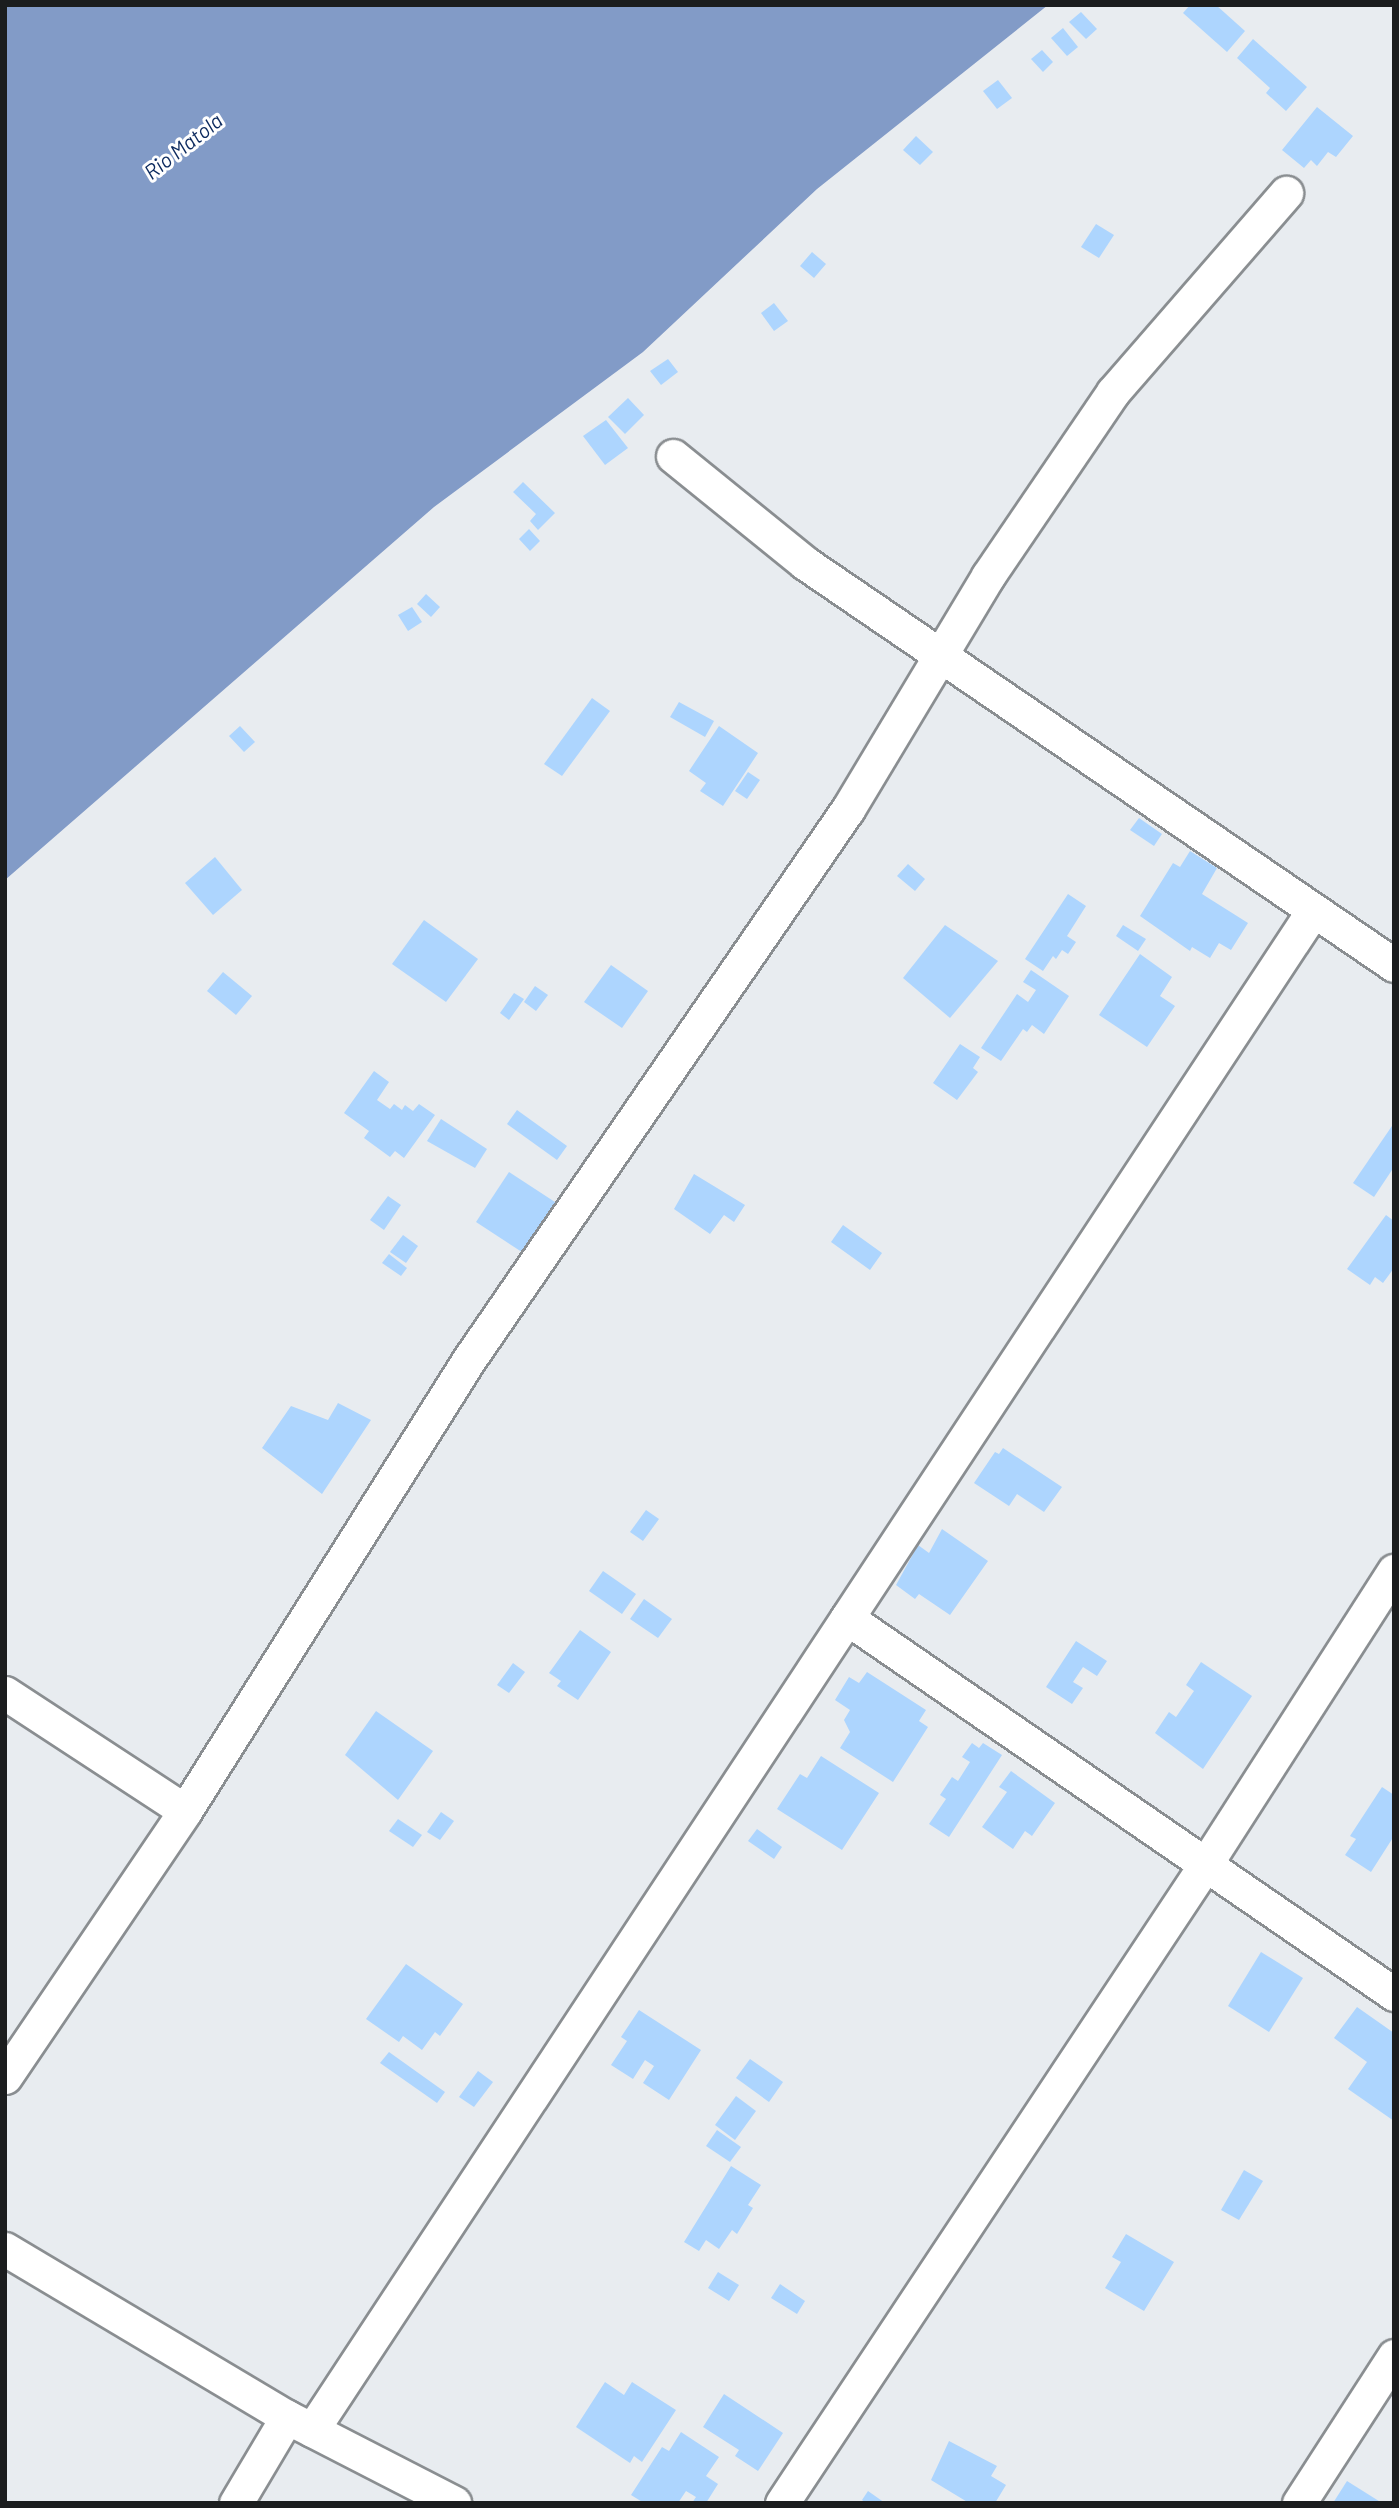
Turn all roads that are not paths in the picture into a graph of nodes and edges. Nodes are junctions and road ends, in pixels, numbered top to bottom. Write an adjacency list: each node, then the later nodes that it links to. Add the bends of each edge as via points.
1 (1286, 194): 3 (street, via 1113,393)
2 (673, 456): 3 (street, via 805,563)
3 (939, 656): 4 (street); 9 (street, via 848,809 468,1361)
4 (1313, 911): 5 (street); 7 (street)
5 (1394, 965)
6 (1394, 1571): 10 (street)
7 (847, 1618): 10 (street); 15 (street)
8 (5, 1693): 9 (street)
9 (185, 1811): 12 (street)
10 (1208, 1862): 11 (street); 18 (street)
11 (1394, 1994)
12 (5, 2077)
13 (5, 2249): 15 (street)
14 (1394, 2356): 19 (street)
15 (299, 2424): 16 (street); 17 (street)
16 (236, 2503)
17 (454, 2503)
18 (782, 2503)
19 (1299, 2503)

